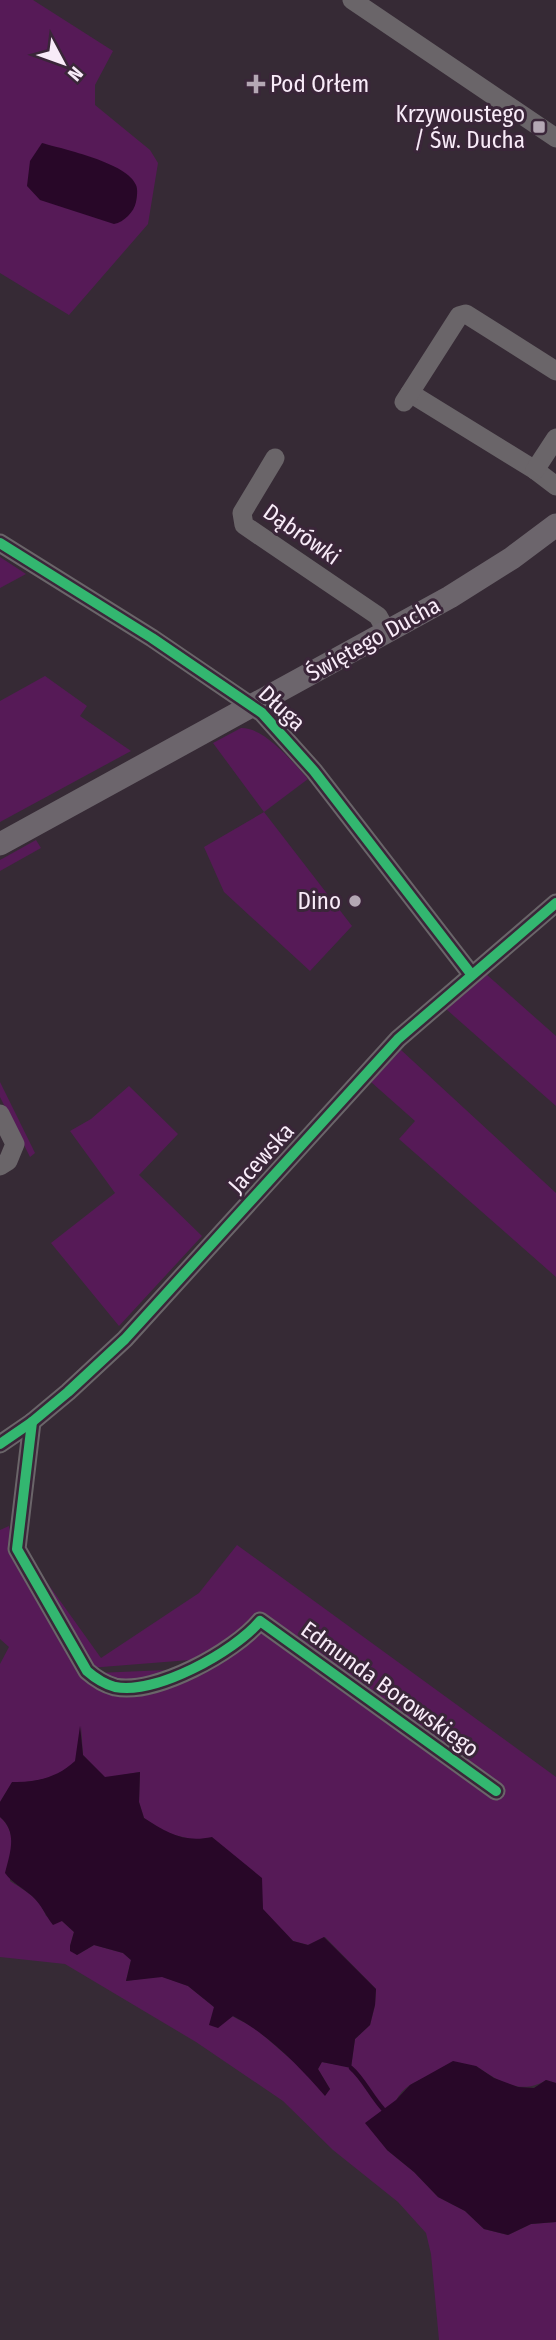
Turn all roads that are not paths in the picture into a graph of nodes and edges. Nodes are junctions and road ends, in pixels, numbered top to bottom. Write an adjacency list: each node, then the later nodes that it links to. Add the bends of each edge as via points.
1 (352, 0): 2 (street)
2 (556, 138)
3 (556, 371): 6 (street, via 466,314 458,316 407,397)
4 (556, 438): 6 (street)
5 (275, 458): 10 (street, Dąbrówki, via 242,513 244,525 378,616)
6 (535, 470): 7 (street)
7 (556, 486)
8 (556, 525): 10 (main road, Świętego Ducha, via 512,558)
9 (0, 543): 11 (street, Długa)
10 (387, 632): 11 (main road, Świętego Ducha)
11 (251, 706): 12 (main road, Świętego Ducha); 14 (street, Długa, via 314,771)
12 (0, 844)
13 (556, 903): 14 (street, Jacewska)
14 (471, 974): 17 (street, Jacewska, via 398,1039 125,1339)
15 (0, 1114): 16 (street, via 15,1144 8,1161)
16 (0, 1166)
17 (32, 1422): 18 (street, Jacewska); 19 (street, Edmunda Borowskiego, via 17,1549 87,1671 115,1687 162,1681 218,1654 260,1621)
18 (0, 1444)
19 (496, 1791)

